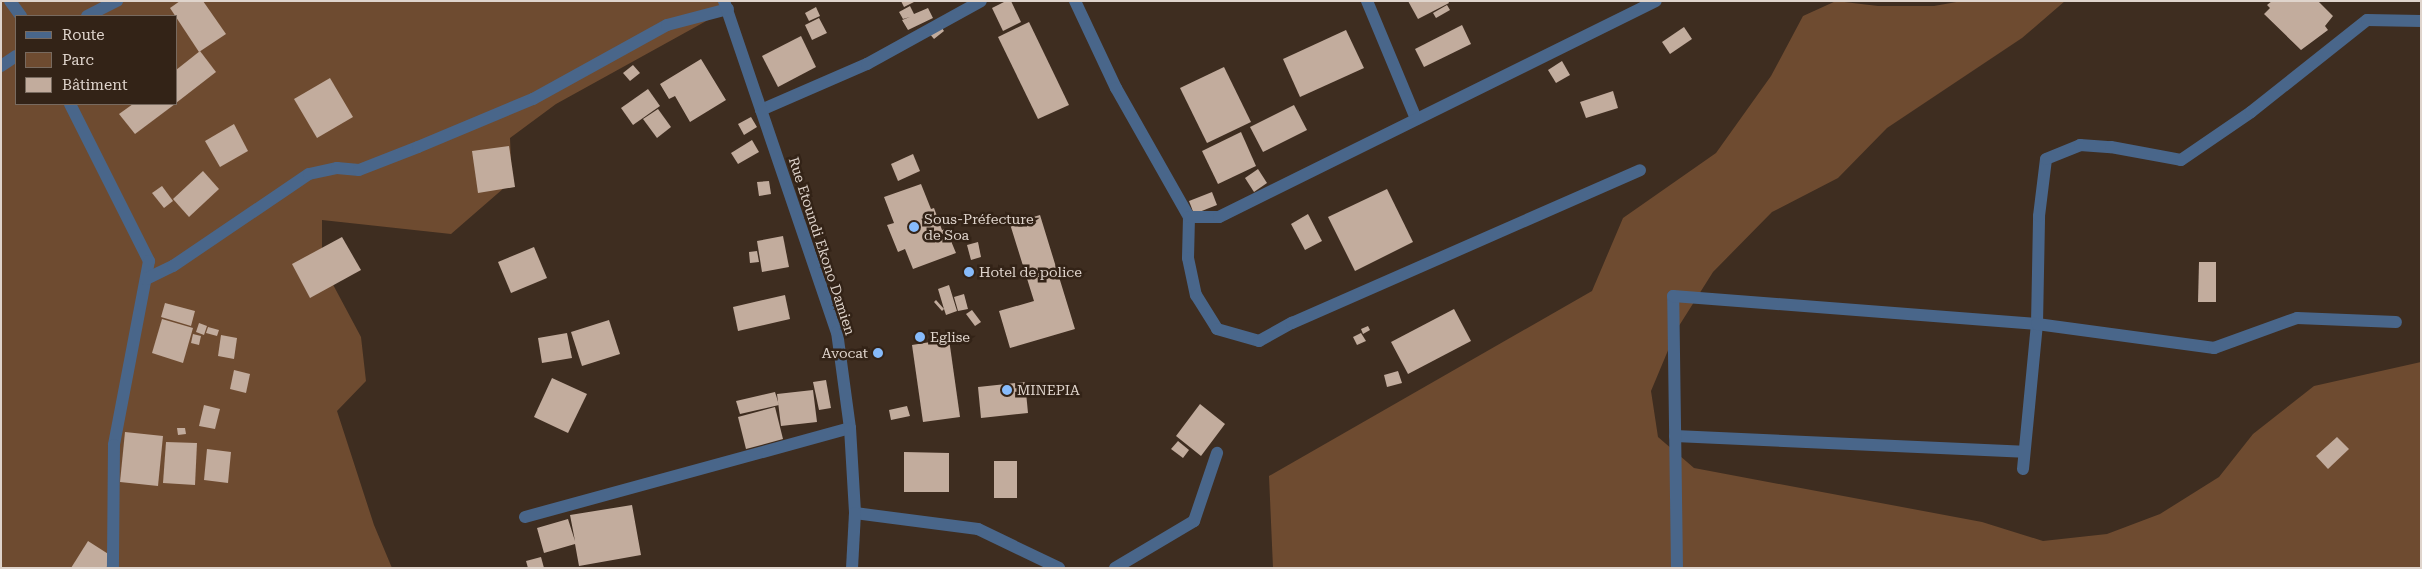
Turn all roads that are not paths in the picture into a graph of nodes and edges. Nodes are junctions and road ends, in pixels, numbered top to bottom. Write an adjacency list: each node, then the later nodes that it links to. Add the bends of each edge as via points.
1 (10, 1): 8 (street)
2 (117, 1): 9 (street)
3 (981, 1): 14 (street, via 866,64)
4 (1075, 1): 17 (street, via 1116,88)
5 (1367, 1): 15 (street)
6 (1656, 1): 15 (street)
7 (726, 5): 14 (street, Rue Etoundi Ekono Damien); 18 (street, via 666,25 533,100 418,147 359,170 338,168 309,174 173,266)
8 (20, 15)
9 (89, 15)
10 (2421, 21): 20 (street, via 2367,20 2251,112 2181,160 2111,147 2080,145 2046,159 2039,216)
11 (15, 57): 12 (street)
12 (1, 66)
13 (71, 105): 18 (street, via 149,261)
14 (761, 110): 21 (street, Rue Etoundi Ekono Damien, via 837,332)
15 (1416, 119): 17 (street, via 1219,217)
16 (1640, 170): 17 (street, via 1301,319 1259,341 1218,329 1196,295 1188,258)
17 (1189, 217)
18 (146, 280): 28 (street, via 114,445)
19 (2396, 322): 20 (street, via 2297,318 2214,348)
20 (2037, 324): 22 (street, via 1672,296); 23 (street)
21 (850, 428): 26 (street, Rue Etoundi Ekono Damien); 27 (street)
22 (1675, 436): 23 (street); 32 (street)
23 (2024, 452): 25 (street)
24 (1217, 453): 31 (street, via 1194,521)
25 (2023, 469)
26 (855, 513): 29 (street, Rue Etoundi Ekono Damien); 30 (street, via 978,529)
27 (525, 517)
28 (113, 568)
29 (852, 568)
30 (1060, 568)
31 (1115, 568)
32 (1677, 568)

